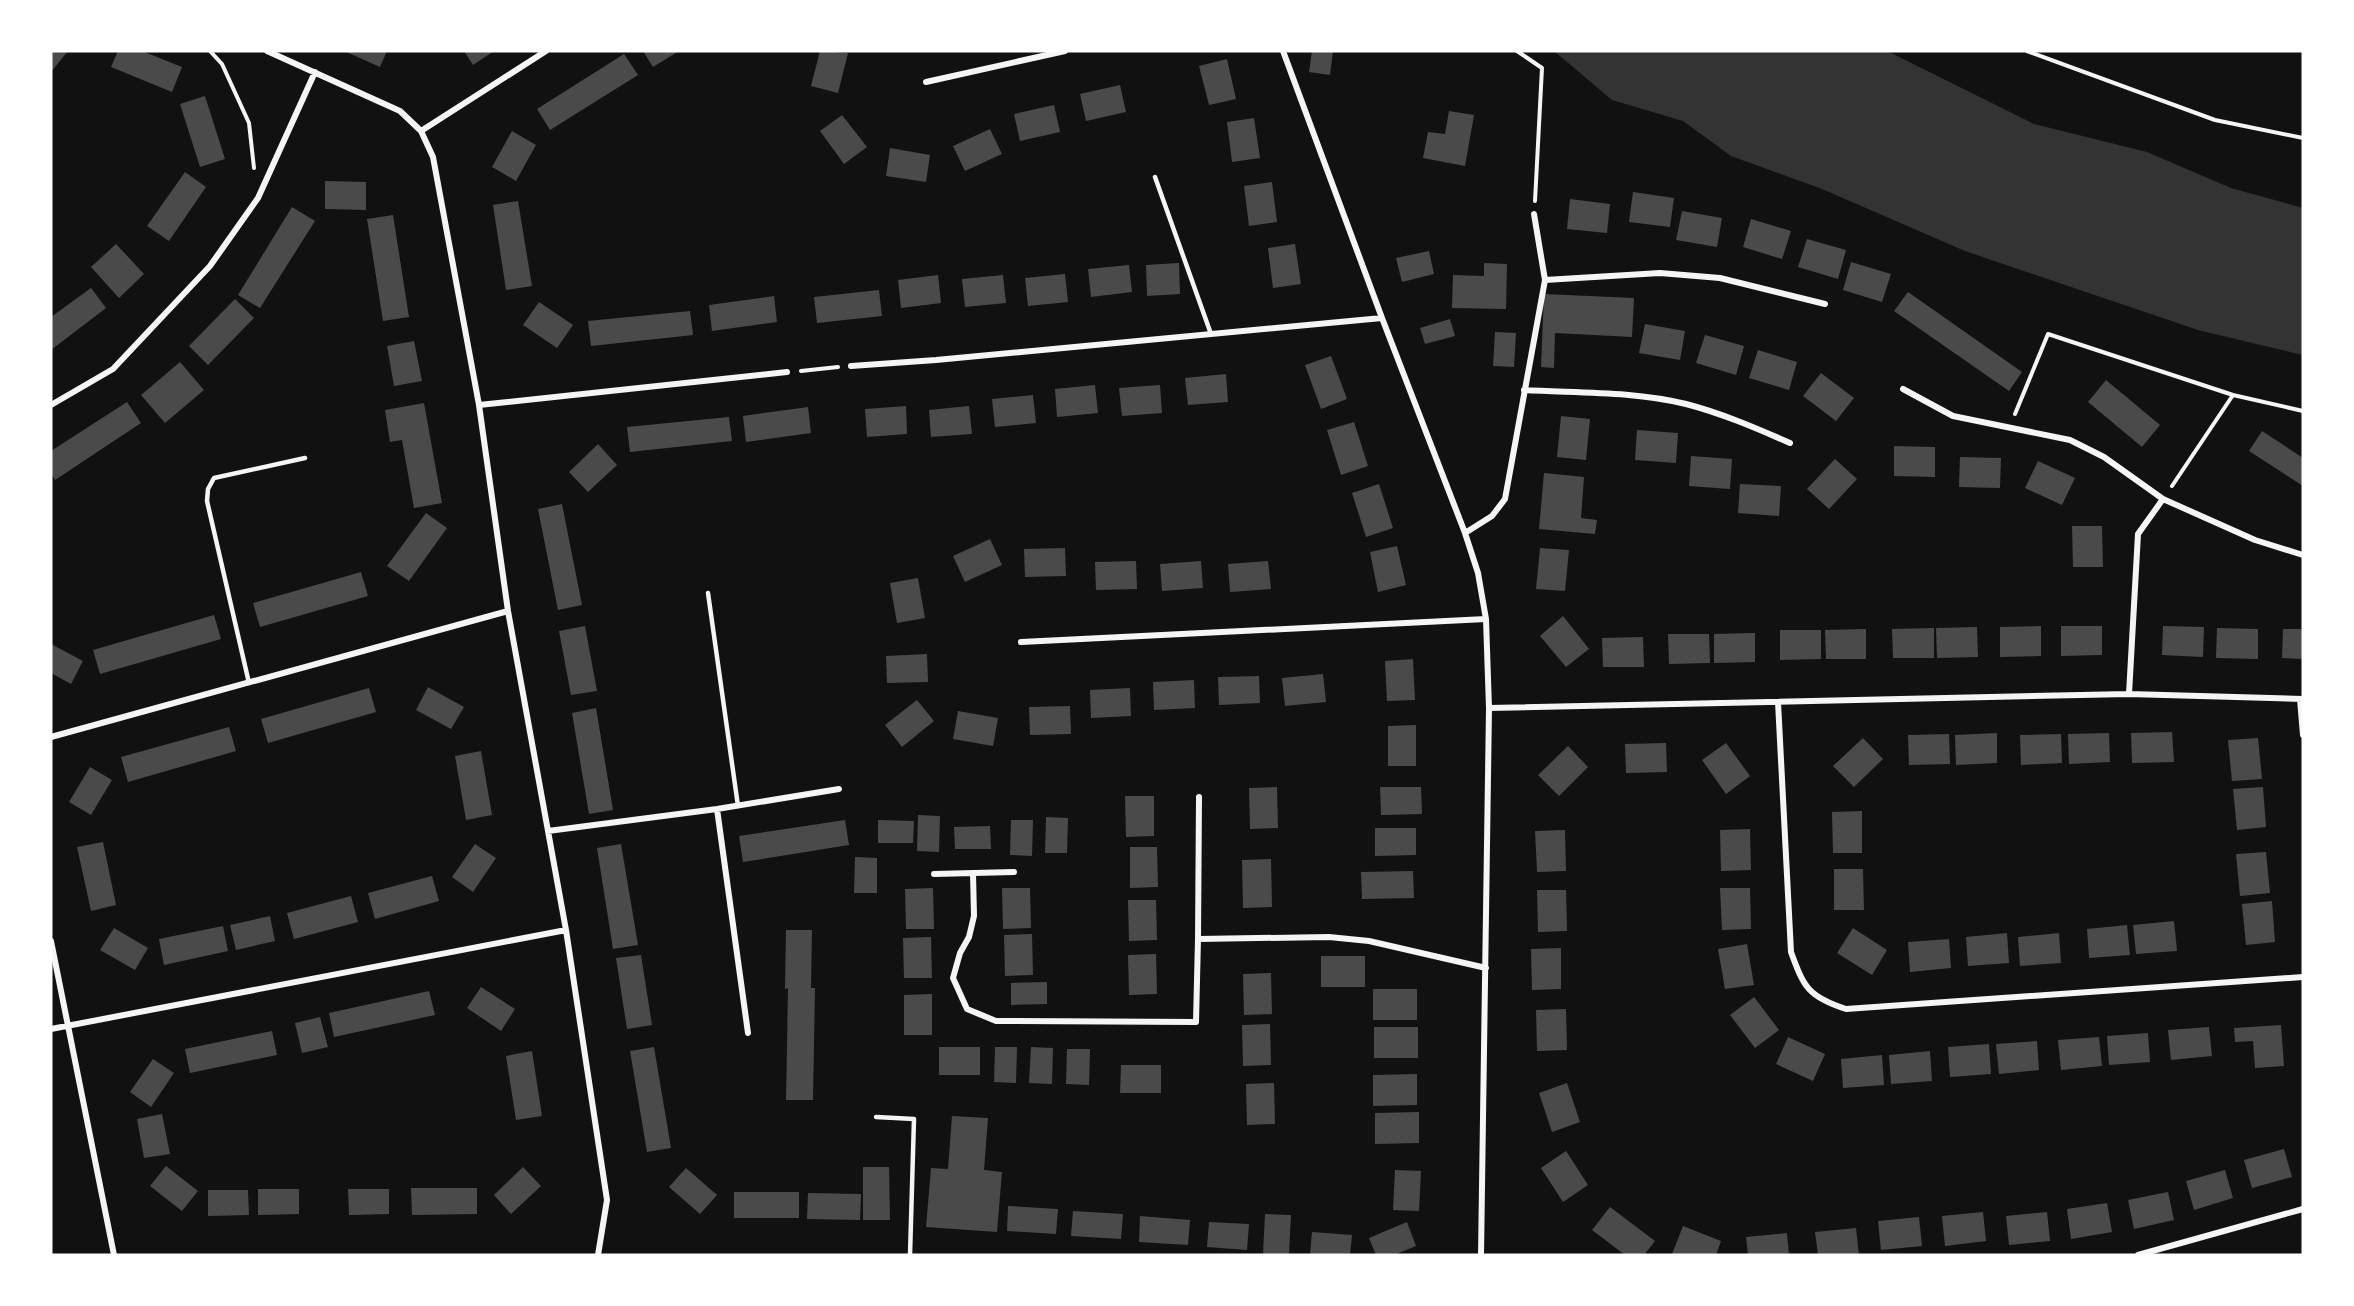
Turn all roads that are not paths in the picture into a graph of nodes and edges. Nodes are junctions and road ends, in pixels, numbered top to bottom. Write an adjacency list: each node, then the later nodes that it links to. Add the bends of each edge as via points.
1 (267, 51): 5 (street)
2 (546, 51): 7 (street)
3 (1065, 51): 6 (street)
4 (1283, 51): 12 (street)
5 (315, 72): 7 (street, via 400,111); 18 (street, via 258,198 210,266 113,369)
6 (926, 82)
7 (421, 131): 19 (street, via 433,157)
8 (1155, 177): 13 (lane)
9 (1534, 214): 10 (street)
10 (1545, 280): 11 (street, via 1660,273 1720,278); 17 (street)
11 (1825, 303)
12 (1382, 318): 13 (street); 23 (street)
13 (1211, 334): 14 (street)
14 (851, 366)
15 (787, 372): 19 (street)
16 (1904, 389): 22 (street, via 1953,416 2070,440 2104,458)
17 (1524, 390): 20 (street, via 1631,396 1685,404 1751,425); 23 (street, via 1505,499 1492,516)
18 (51, 405)
19 (479, 405): 26 (street)
20 (1790, 443)
21 (305, 458): 29 (lane, via 214,478 208,489 207,501)
22 (2163, 499): 24 (street, via 2255,540); 30 (street, via 2138,534)
23 (1465, 533): 27 (street, via 1478,573)
24 (2303, 555)
25 (708, 593): 38 (lane)
26 (508, 611): 29 (street); 40 (street)
27 (1486, 620): 28 (street); 33 (street)
28 (1021, 642)
29 (249, 683): 35 (street)
30 (2129, 694): 31 (street); 32 (street)
31 (2302, 699): 34 (street)
32 (1778, 702): 33 (street); 48 (street, via 1791,952 1801,981 1823,1002 1846,1009)
33 (1489, 708): 47 (street)
34 (2303, 735)
35 (51, 737)
36 (839, 789): 38 (street)
37 (1199, 797): 45 (street)
38 (738, 806): 39 (street)
39 (717, 809): 40 (street); 51 (street)
40 (548, 831): 44 (street)
41 (1014, 872): 42 (street)
42 (973, 873): 43 (street); 45 (street, via 974,916 953,978 967,1009 996,1021 1197,1022)
43 (934, 874)
44 (566, 930): 49 (street); 55 (street, via 606,1200)
45 (1198, 939): 47 (street, via 1329,937)
46 (51, 941): 49 (street)
47 (1486, 968): 57 (street)
48 (2303, 977)
49 (69, 1026): 50 (street); 54 (street)
50 (51, 1029)
51 (748, 1033)
52 (876, 1117): 56 (lane, via 914,1119)
53 (2303, 1209): 58 (street)
54 (114, 1255)
55 (598, 1255)
56 (910, 1255)
57 (1481, 1255)
58 (2138, 1255)

